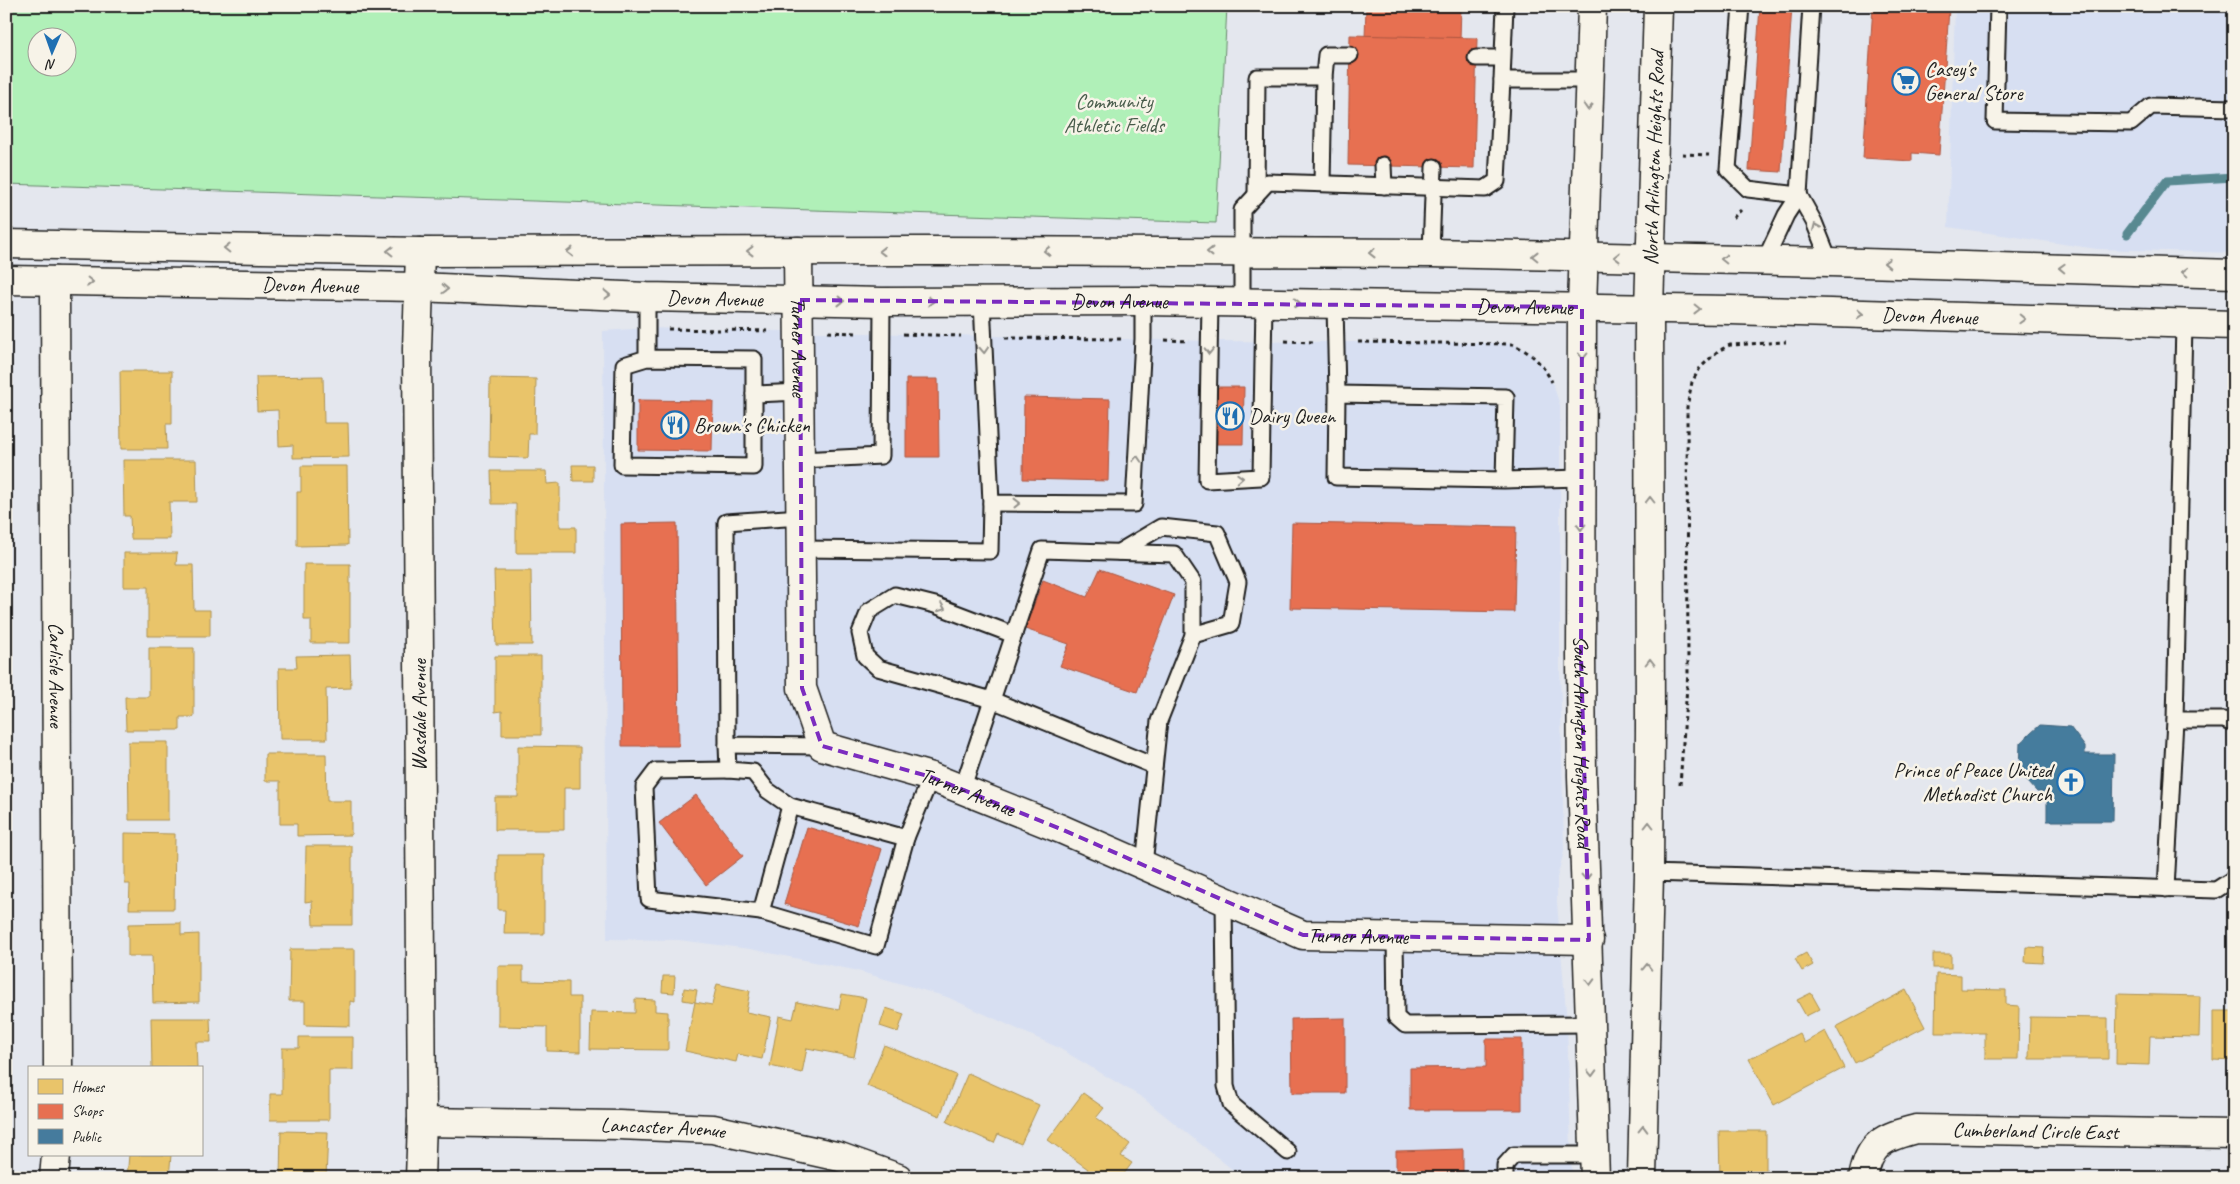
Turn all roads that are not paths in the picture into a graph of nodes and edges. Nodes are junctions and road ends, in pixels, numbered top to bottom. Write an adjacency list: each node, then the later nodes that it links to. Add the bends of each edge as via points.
1 (1505, 6): 9 (lane)
2 (1592, 6): 12 (main road)
3 (1658, 6): 27 (main road, North Arlington Heights Road)
4 (1741, 6): 20 (lane, via 1728,169 1748,189)
5 (1811, 6): 20 (lane)
6 (1998, 6): 13 (lane, via 1995,121 2131,123 2151,106)
7 (1350, 55): 10 (lane, via 1326,55)
8 (1476, 58): 9 (lane)
9 (1502, 58): 11 (lane)
10 (1324, 77): 16 (lane); 19 (lane, via 1257,77)
11 (1502, 80): 12 (lane); 18 (lane, via 1498,181 1485,189)
12 (1590, 80): 26 (main road, one-way to 26)
13 (2234, 108)
14 (1383, 166): 17 (lane)
15 (1434, 167): 18 (lane)
16 (1322, 184): 17 (lane); 19 (lane, via 1268,182)
17 (1384, 186): 18 (lane)
18 (1432, 187): 25 (lane)
19 (1256, 195): 24 (lane, via 1242,210)
20 (1799, 195): 28 (lane, via 1786,215); 29 (lane, one-way to 20)
21 (6, 244): 23 (main road, Devon Avenue, one-way to 21)
22 (798, 251): 23 (main road, Devon Avenue, one-way to 23); 24 (main road, Devon Avenue, one-way to 22); 35 (main road, Turner Avenue)
23 (420, 252): 33 (main road, Wasdale Avenue)
24 (1242, 252): 25 (main road, Devon Avenue, one-way to 24); 40 (lane)
25 (1431, 253): 26 (main road, Devon Avenue, one-way to 25)
26 (1583, 257): 27 (main road, Devon Avenue, one-way to 26); 42 (main road)
27 (1650, 257): 28 (main road, Devon Avenue, one-way to 27); 43 (main road, North Arlington Heights Road)
28 (1766, 260): 29 (main road, Devon Avenue)
29 (1830, 262): 30 (main road, Devon Avenue, one-way to 29)
30 (2234, 274)
31 (6, 280): 32 (main road, Devon Avenue)
32 (55, 282): 33 (main road, Devon Avenue, one-way to 33); 79 (main road, Carlisle Avenue)
33 (418, 287): 34 (main road, Devon Avenue, one-way to 34); 80 (main road, Wasdale Avenue)
34 (647, 297): 35 (main road, Devon Avenue); 46 (lane)
35 (800, 300): 38 (main road, Devon Avenue, one-way to 38); 47 (main road, Turner Avenue)
36 (982, 301): 37 (main road, Devon Avenue); 38 (main road, Devon Avenue, one-way to 36); 53 (lane, one-way to 53)
37 (1143, 301): 39 (main road, Devon Avenue); 53 (lane, one-way to 37, via 1134,504)
38 (882, 302): 50 (lane, via 881,456)
39 (1210, 302): 40 (main road, Devon Avenue); 40 (lane, one-way to 40, via 1207,480 1261,477 1263,341)
40 (1253, 302): 41 (main road, Devon Avenue, one-way to 41)
41 (1335, 305): 42 (main road, Devon Avenue); 49 (lane)
42 (1582, 307): 43 (main road, Devon Avenue); 51 (main road, South Arlington Heights Road, one-way to 51)
43 (1649, 309): 44 (main road, Devon Avenue, one-way to 44); 71 (main road, one-way to 43)
44 (2184, 324): 45 (main road, Devon Avenue); 60 (lane)
45 (2234, 325)
46 (647, 358): 48 (lane, via 754,359); 48 (lane, via 624,364 622,464 754,467)
47 (800, 392): 48 (lane); 50 (main road, Turner Avenue)
48 (754, 394)
49 (1337, 394): 52 (lane, via 1336,478); 52 (lane, via 1506,397)
50 (800, 460): 54 (main road, Turner Avenue)
51 (1581, 478): 52 (lane); 77 (main road, South Arlington Heights Road, one-way to 77, via 1582,776)
52 (1504, 480)
53 (991, 503): 55 (lane, via 990,551)
54 (801, 517): 55 (main road, Turner Avenue); 62 (lane, via 726,522)
55 (801, 549): 63 (main road, Turner Avenue, via 802,688)
56 (1118, 552): 57 (lane, via 1042,550); 58 (lane, via 1174,554 1193,582); 58 (lane, via 1161,527 1217,533 1238,582 1231,624)
57 (1014, 635): 59 (lane); 59 (lane, one-way to 57, via 878,668 865,656 860,633 869,611 895,595 935,605)
58 (1193, 635): 64 (lane, via 1159,721)
59 (992, 700): 64 (lane); 67 (lane)
60 (2175, 720): 61 (lane, via 2224,720); 73 (lane)
61 (2234, 724)
62 (727, 745): 63 (lane); 65 (lane)
63 (822, 746): 66 (main road, Turner Avenue)
64 (1154, 766): 70 (lane)
65 (728, 770): 68 (lane, via 753,772 767,790); 75 (lane, via 656,771 644,787 648,899)
66 (931, 777): 67 (main road, Turner Avenue); 69 (lane)
67 (962, 790): 70 (main road, Turner Avenue, via 1061,828)
68 (790, 806): 69 (lane); 75 (lane)
69 (906, 838): 75 (lane, via 876,946)
70 (1144, 865): 74 (main road, Turner Avenue)
71 (1649, 874): 73 (lane); 89 (main road, one-way to 71)
72 (2234, 876): 73 (lane, via 2233,880 2216,890)
73 (2166, 889)
74 (1224, 900): 76 (main road, Turner Avenue, via 1302,935); 82 (lane, via 1226,1086 1231,1104)
75 (761, 912)
76 (1395, 937): 77 (main road, Turner Avenue); 78 (lane, via 1396,1017 1405,1025)
77 (1589, 940): 78 (main road, South Arlington Heights Road, one-way to 78)
78 (1591, 1024): 84 (main road, South Arlington Heights Road, one-way to 84)
79 (58, 1066)
80 (422, 1122): 86 (main road, Wasdale Avenue); 87 (main road, Lancaster Avenue, via 713,1129 840,1156)
81 (2234, 1134): 90 (main road, Cumberland Circle East, via 1916,1129 1892,1135 1876,1145 1866,1160)
82 (1288, 1152)
83 (56, 1156): 85 (main road)
84 (1595, 1166): 88 (lane, via 1514,1155 1504,1165)
85 (54, 1178)
86 (420, 1178)
87 (898, 1178)
88 (1505, 1178)
89 (1642, 1178)
90 (1863, 1178)

